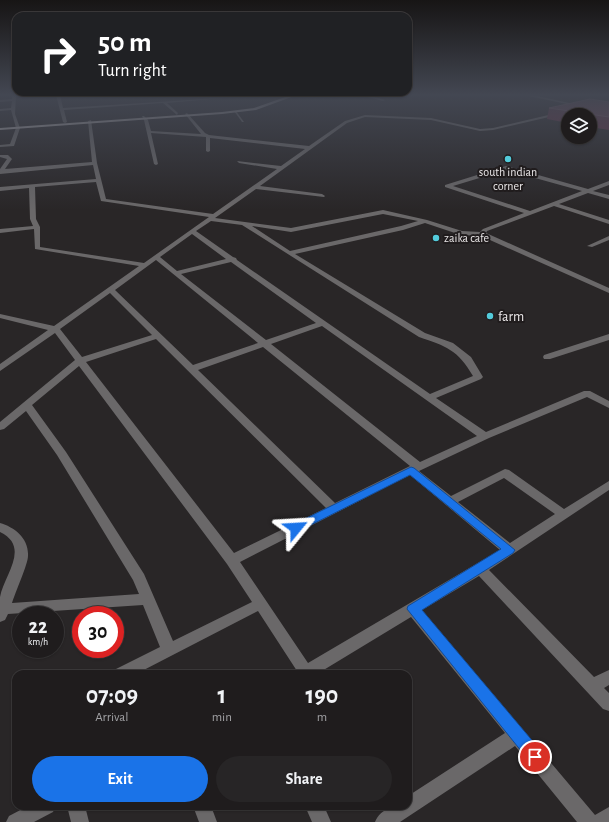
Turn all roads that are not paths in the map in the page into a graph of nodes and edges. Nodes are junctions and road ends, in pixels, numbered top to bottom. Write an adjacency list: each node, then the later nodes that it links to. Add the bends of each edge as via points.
1 (16, 133): 8 (street, via 12,145)
2 (91, 133): 13 (street)
3 (149, 133): 14 (street)
4 (169, 133): 7 (street)
5 (203, 133): 7 (street)
6 (331, 133): 9 (street)
7 (208, 136): 9 (street); 10 (street)
8 (0, 146)
9 (311, 148): 15 (street)
10 (208, 151)
11 (0, 156): 16 (street, via 6,156 10,160)
12 (239, 162): 15 (street)
13 (95, 163): 16 (street); 17 (street)
14 (156, 164)
15 (283, 168): 20 (street)
16 (0, 171)
17 (98, 180): 19 (street); 27 (street, via 103,200)
18 (609, 183): 22 (street)
19 (32, 186): 21 (street); 31 (street, via 33,219)
20 (256, 187): 23 (street); 27 (street)
21 (0, 189)
22 (588, 191): 24 (street); 25 (street); 26 (street, via 506,168 447,186)
23 (322, 196)
24 (609, 197)
25 (554, 204): 26 (street); 29 (street)
26 (530, 213): 34 (street, via 485,230)
27 (213, 218): 30 (street); 33 (street)
28 (425, 221): 30 (street, via 383,212 291,230); 34 (street, via 462,233); 37 (street)
29 (609, 222)
30 (243, 224): 37 (street)
31 (37, 227): 32 (street); 40 (street, via 37,248)
32 (0, 231)
33 (193, 232): 38 (street); 39 (street)
34 (482, 234): 43 (street)
35 (609, 238): 36 (street)
36 (590, 246)
37 (289, 253): 54 (street, via 422,335 450,345 468,359 478,377)
38 (157, 258): 40 (street); 41 (street)
39 (234, 259): 41 (street); 45 (street)
40 (146, 265): 42 (street)
41 (176, 273): 49 (street)
42 (111, 290): 46 (street); 47 (street)
43 (609, 291)
44 (0, 316): 46 (street)
45 (323, 323): 49 (street); 54 (street)
46 (56, 329): 51 (street); 52 (street)
47 (158, 336): 51 (street); 53 (street)
48 (609, 336): 50 (street)
49 (264, 344): 53 (street); 59 (street)
50 (547, 357)
51 (80, 361): 56 (street); 66 (street)
52 (0, 368)
53 (192, 369): 62 (street)
54 (429, 398): 58 (street)
55 (609, 405): 58 (street, via 586,393)
56 (27, 406): 57 (street); 68 (street, via 62,454 138,578)
57 (0, 427)
58 (485, 436): 59 (street)
59 (415, 468): 61 (street); 62 (street)
60 (609, 485): 63 (street)
61 (450, 502): 63 (street, via 505,472); 65 (street)
62 (334, 509): 66 (street)
63 (563, 514): 65 (street)
64 (0, 527): 71 (street, via 6,528 15,537 22,556)
65 (509, 550): 67 (street)
66 (232, 560): 69 (street)
67 (480, 569): 70 (street); 77 (street)
68 (147, 599): 71 (street); 72 (street)
69 (260, 604): 72 (street); 74 (street)
70 (413, 609): 75 (street); 79 (street)
71 (1, 612)
72 (169, 650): 73 (street)
73 (129, 670)
74 (303, 670)
75 (310, 670)
76 (609, 676): 77 (street)
77 (592, 686): 78 (street)
78 (609, 704)
79 (517, 735): 80 (street); 92 (street)
80 (412, 804)
81 (39, 810): 87 (street)
82 (77, 810): 88 (street)
83 (204, 810): 89 (street)
84 (316, 810): 90 (street)
85 (402, 810): 91 (street)
86 (609, 816): 93 (street)
87 (15, 822)
88 (80, 822)
89 (208, 822)
90 (322, 822)
91 (384, 822)
92 (589, 822)
93 (600, 822)

